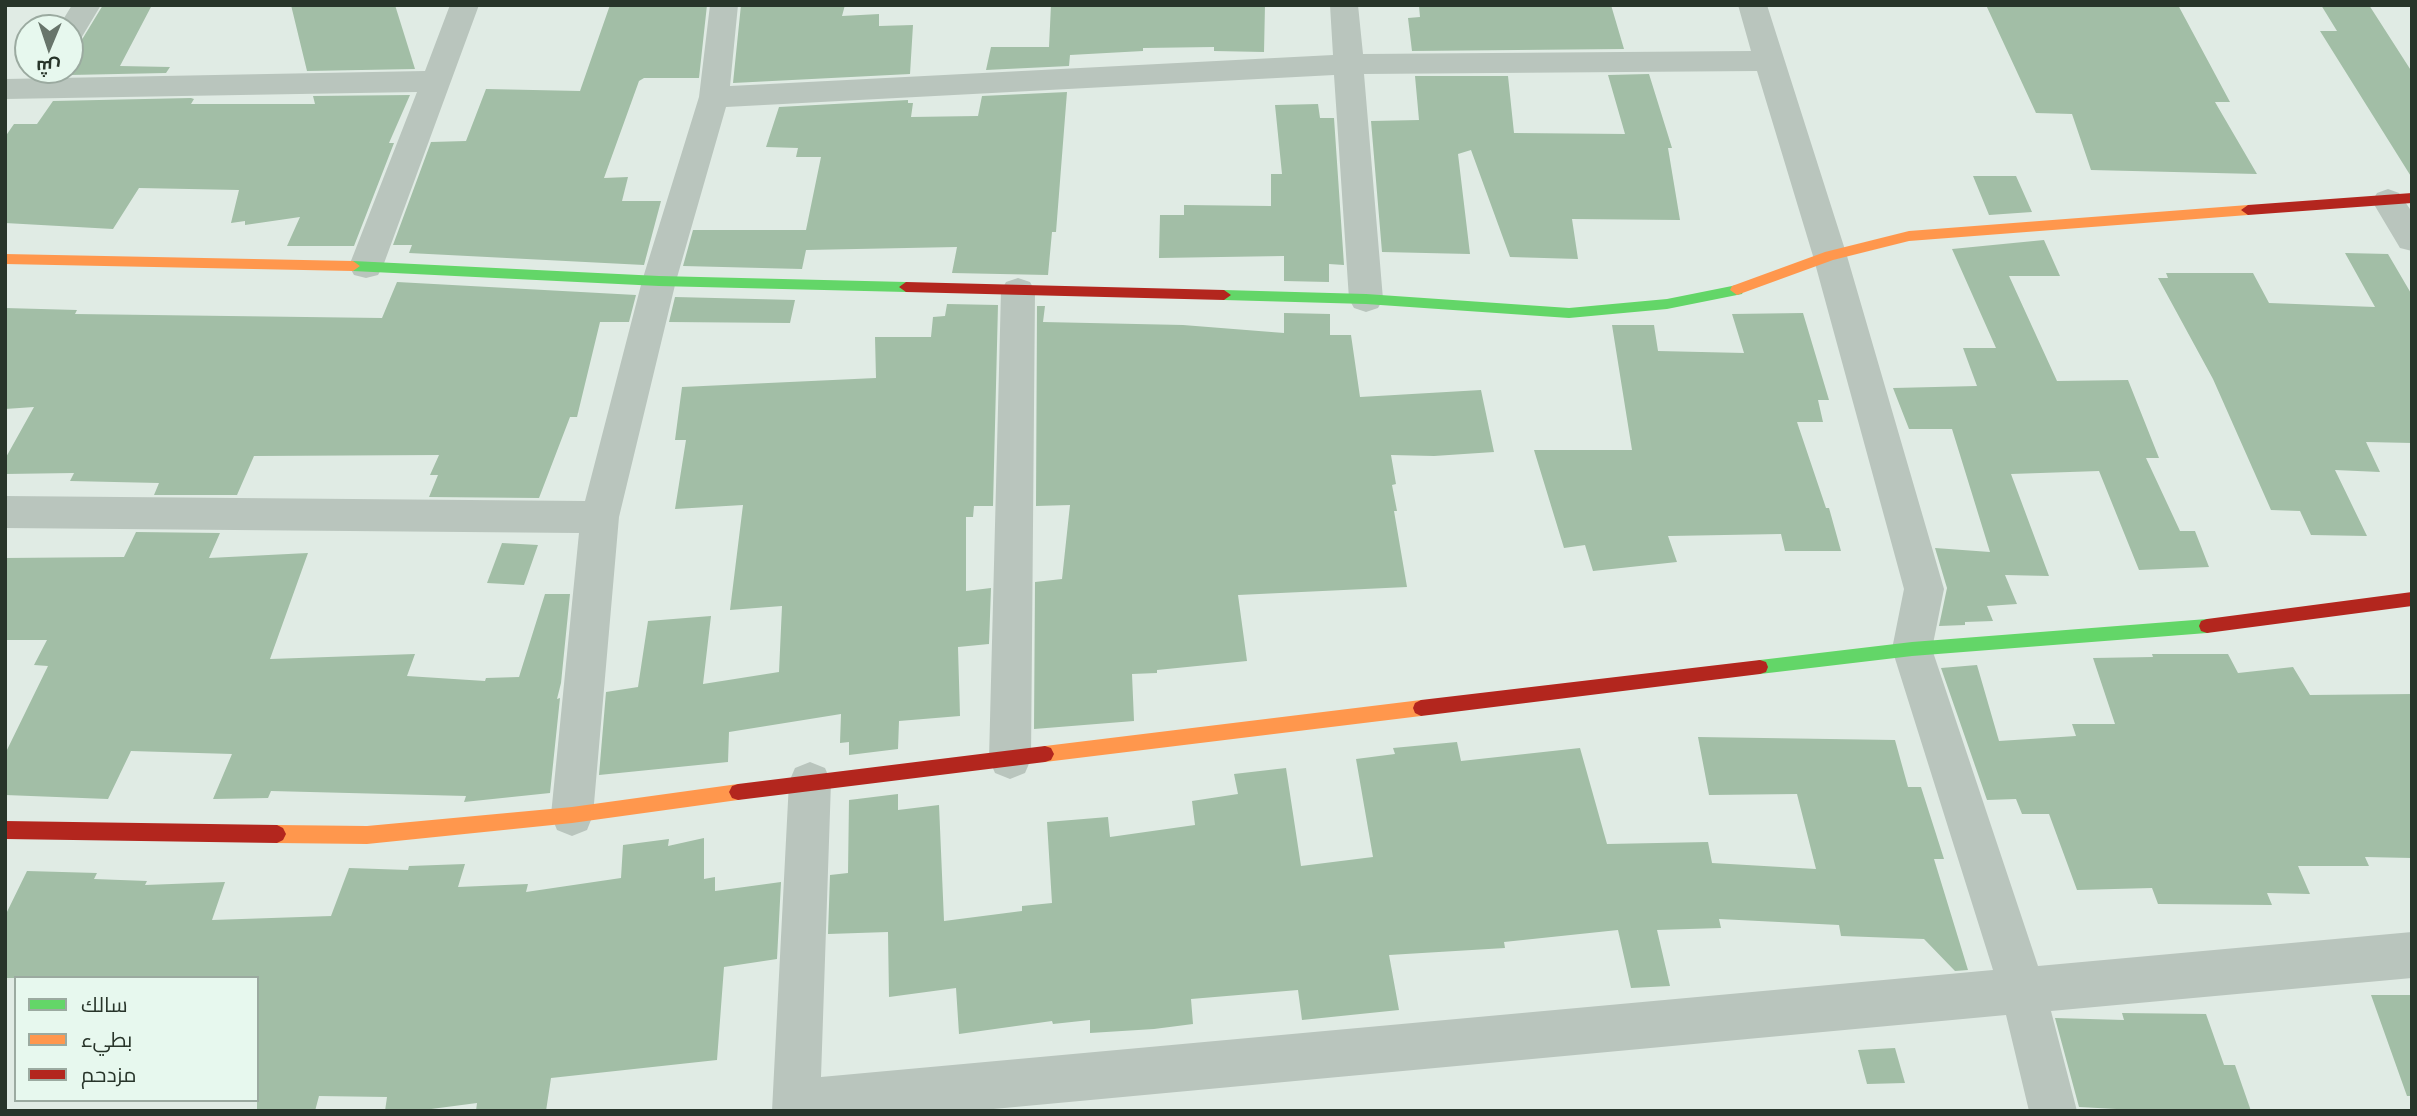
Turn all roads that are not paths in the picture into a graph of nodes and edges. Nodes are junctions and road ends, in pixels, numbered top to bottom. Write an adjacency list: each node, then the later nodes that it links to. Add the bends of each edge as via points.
1 (465, 5): 8 (street)
2 (724, 5): 11 (street)
3 (1344, 5): 6 (street)
4 (1752, 5): 5 (street)
5 (1768, 61): 6 (street); 14 (street)
6 (1348, 64): 11 (street); 19 (street)
7 (84, 79): 8 (street)
8 (437, 81): 16 (street)
9 (24, 84): 10 (street)
10 (5, 89)
11 (714, 97): 17 (street)
12 (2400, 200): 13 (street); 14 (street, via 1909,236)
13 (2412, 239)
14 (1830, 256): 19 (street, via 1730,293 1667,304 1569,313); 23 (street, via 1924,589)
15 (5, 259): 16 (street)
16 (366, 266): 17 (street)
17 (659, 281): 18 (street); 21 (street)
18 (1018, 291): 19 (street); 24 (street)
19 (1366, 299)
20 (5, 512): 21 (street)
21 (600, 517): 26 (street)
22 (2412, 599): 23 (street, via 2166,632)
23 (1912, 649): 24 (street); 29 (street)
24 (1010, 759): 25 (street)
25 (810, 782): 26 (street); 30 (street)
26 (572, 815): 27 (street, via 367,835)
27 (5, 830)
28 (2412, 955): 29 (street)
29 (2023, 991): 30 (street); 31 (street)
30 (796, 1107)
31 (2053, 1111)

